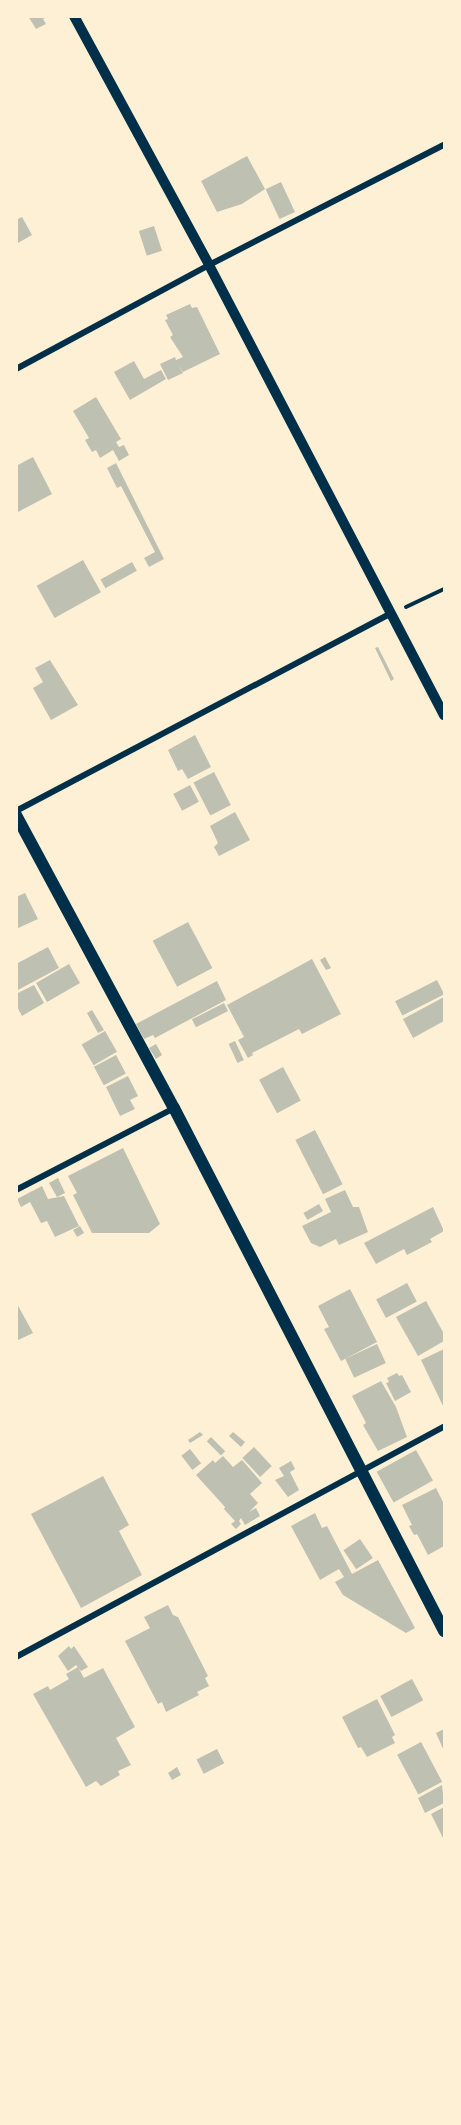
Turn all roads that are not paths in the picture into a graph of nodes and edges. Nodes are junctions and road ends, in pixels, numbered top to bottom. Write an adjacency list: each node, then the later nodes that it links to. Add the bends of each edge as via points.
1 (74, 16): 3 (street)
2 (444, 145): 3 (street)
3 (209, 265): 4 (street); 5 (street)
4 (16, 369)
5 (392, 614): 6 (street); 7 (street)
6 (444, 715)
7 (16, 813): 8 (main road)
8 (174, 1108): 9 (street); 11 (main road)
9 (16, 1190)
10 (444, 1427): 11 (street)
11 (361, 1470): 12 (main road); 13 (street)
12 (444, 1630)
13 (16, 1657)

